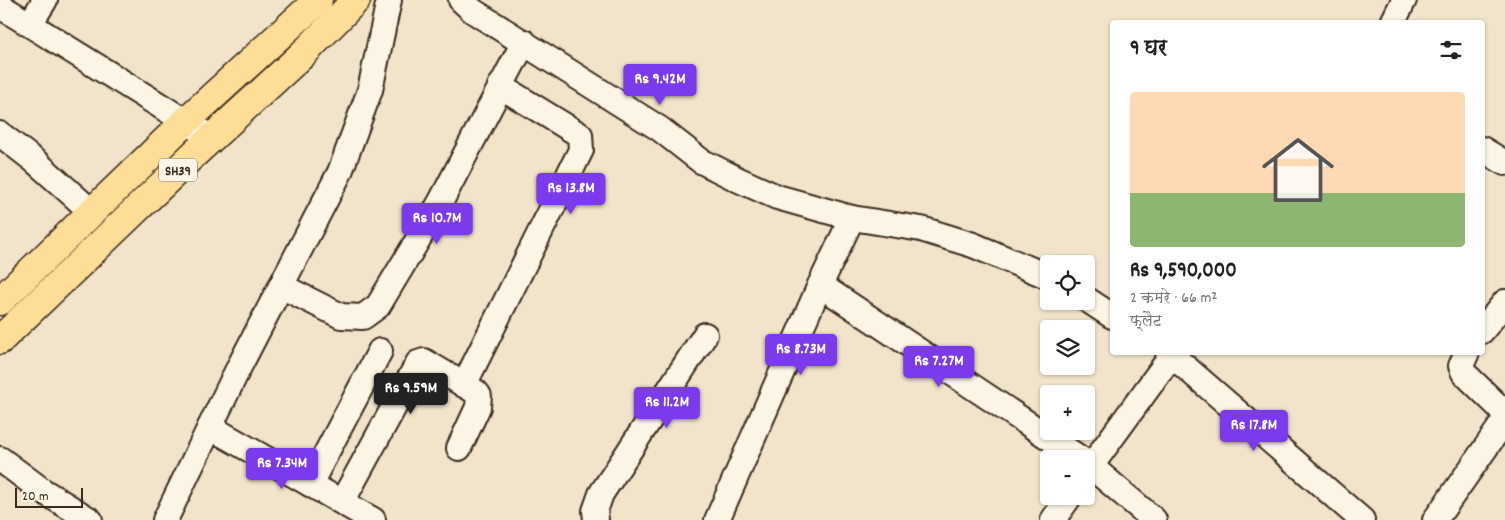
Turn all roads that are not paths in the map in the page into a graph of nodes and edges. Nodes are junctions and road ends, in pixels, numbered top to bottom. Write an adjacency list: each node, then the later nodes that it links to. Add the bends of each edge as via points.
1 (45, 0): 9 (street)
2 (318, 0): 12 (main road, SH39)
3 (356, 0): 14 (main road, SH39)
4 (389, 0): 22 (street, via 370,90 340,172)
5 (461, 0): 10 (street)
6 (1404, 0): 8 (street)
7 (0, 6): 9 (street)
8 (1394, 20)
9 (30, 24): 12 (street)
10 (524, 42): 11 (street); 17 (street, via 660,129 702,161 777,197)
11 (500, 86): 22 (street, via 440,203 378,306 363,317 341,316); 34 (street, via 580,135 581,150)
12 (186, 121): 14 (street); 18 (main road, SH39)
13 (0, 134): 18 (street, via 36,162)
14 (212, 138): 19 (main road, SH39)
15 (1485, 151): 16 (street)
16 (1505, 163)
17 (852, 218): 20 (street, via 930,232 973,245); 21 (street)
18 (84, 222): 19 (main road); 23 (main road, SH39)
19 (94, 251): 29 (main road, SH39)
20 (1040, 273)
21 (820, 285): 37 (street); 48 (street)
22 (280, 286): 35 (street)
23 (0, 301)
24 (1505, 302): 27 (street)
25 (1095, 306): 26 (street)
26 (1110, 315)
27 (1485, 327)
28 (705, 335): 47 (street, via 601,494 595,511)
29 (0, 340)
30 (380, 351): 41 (street)
31 (1169, 355): 38 (street)
32 (1171, 355): 51 (street)
33 (1466, 355): 52 (street, via 1461,366 1464,373 1500,408 1504,415 1503,423)
34 (464, 385): 36 (street, via 476,392 480,401); 42 (street, via 424,361 416,364)
35 (210, 427): 41 (street); 45 (street)
36 (459, 448)
37 (1064, 450)
38 (1095, 453)
39 (0, 459): 44 (street)
40 (1095, 472): 50 (street)
41 (310, 484): 42 (street)
42 (342, 502): 46 (street)
43 (1064, 505): 49 (street)
44 (90, 520)
45 (165, 520)
46 (373, 520)
47 (596, 520)
48 (717, 520)
49 (1053, 520)
50 (1154, 520)
51 (1362, 520)
52 (1435, 520)

